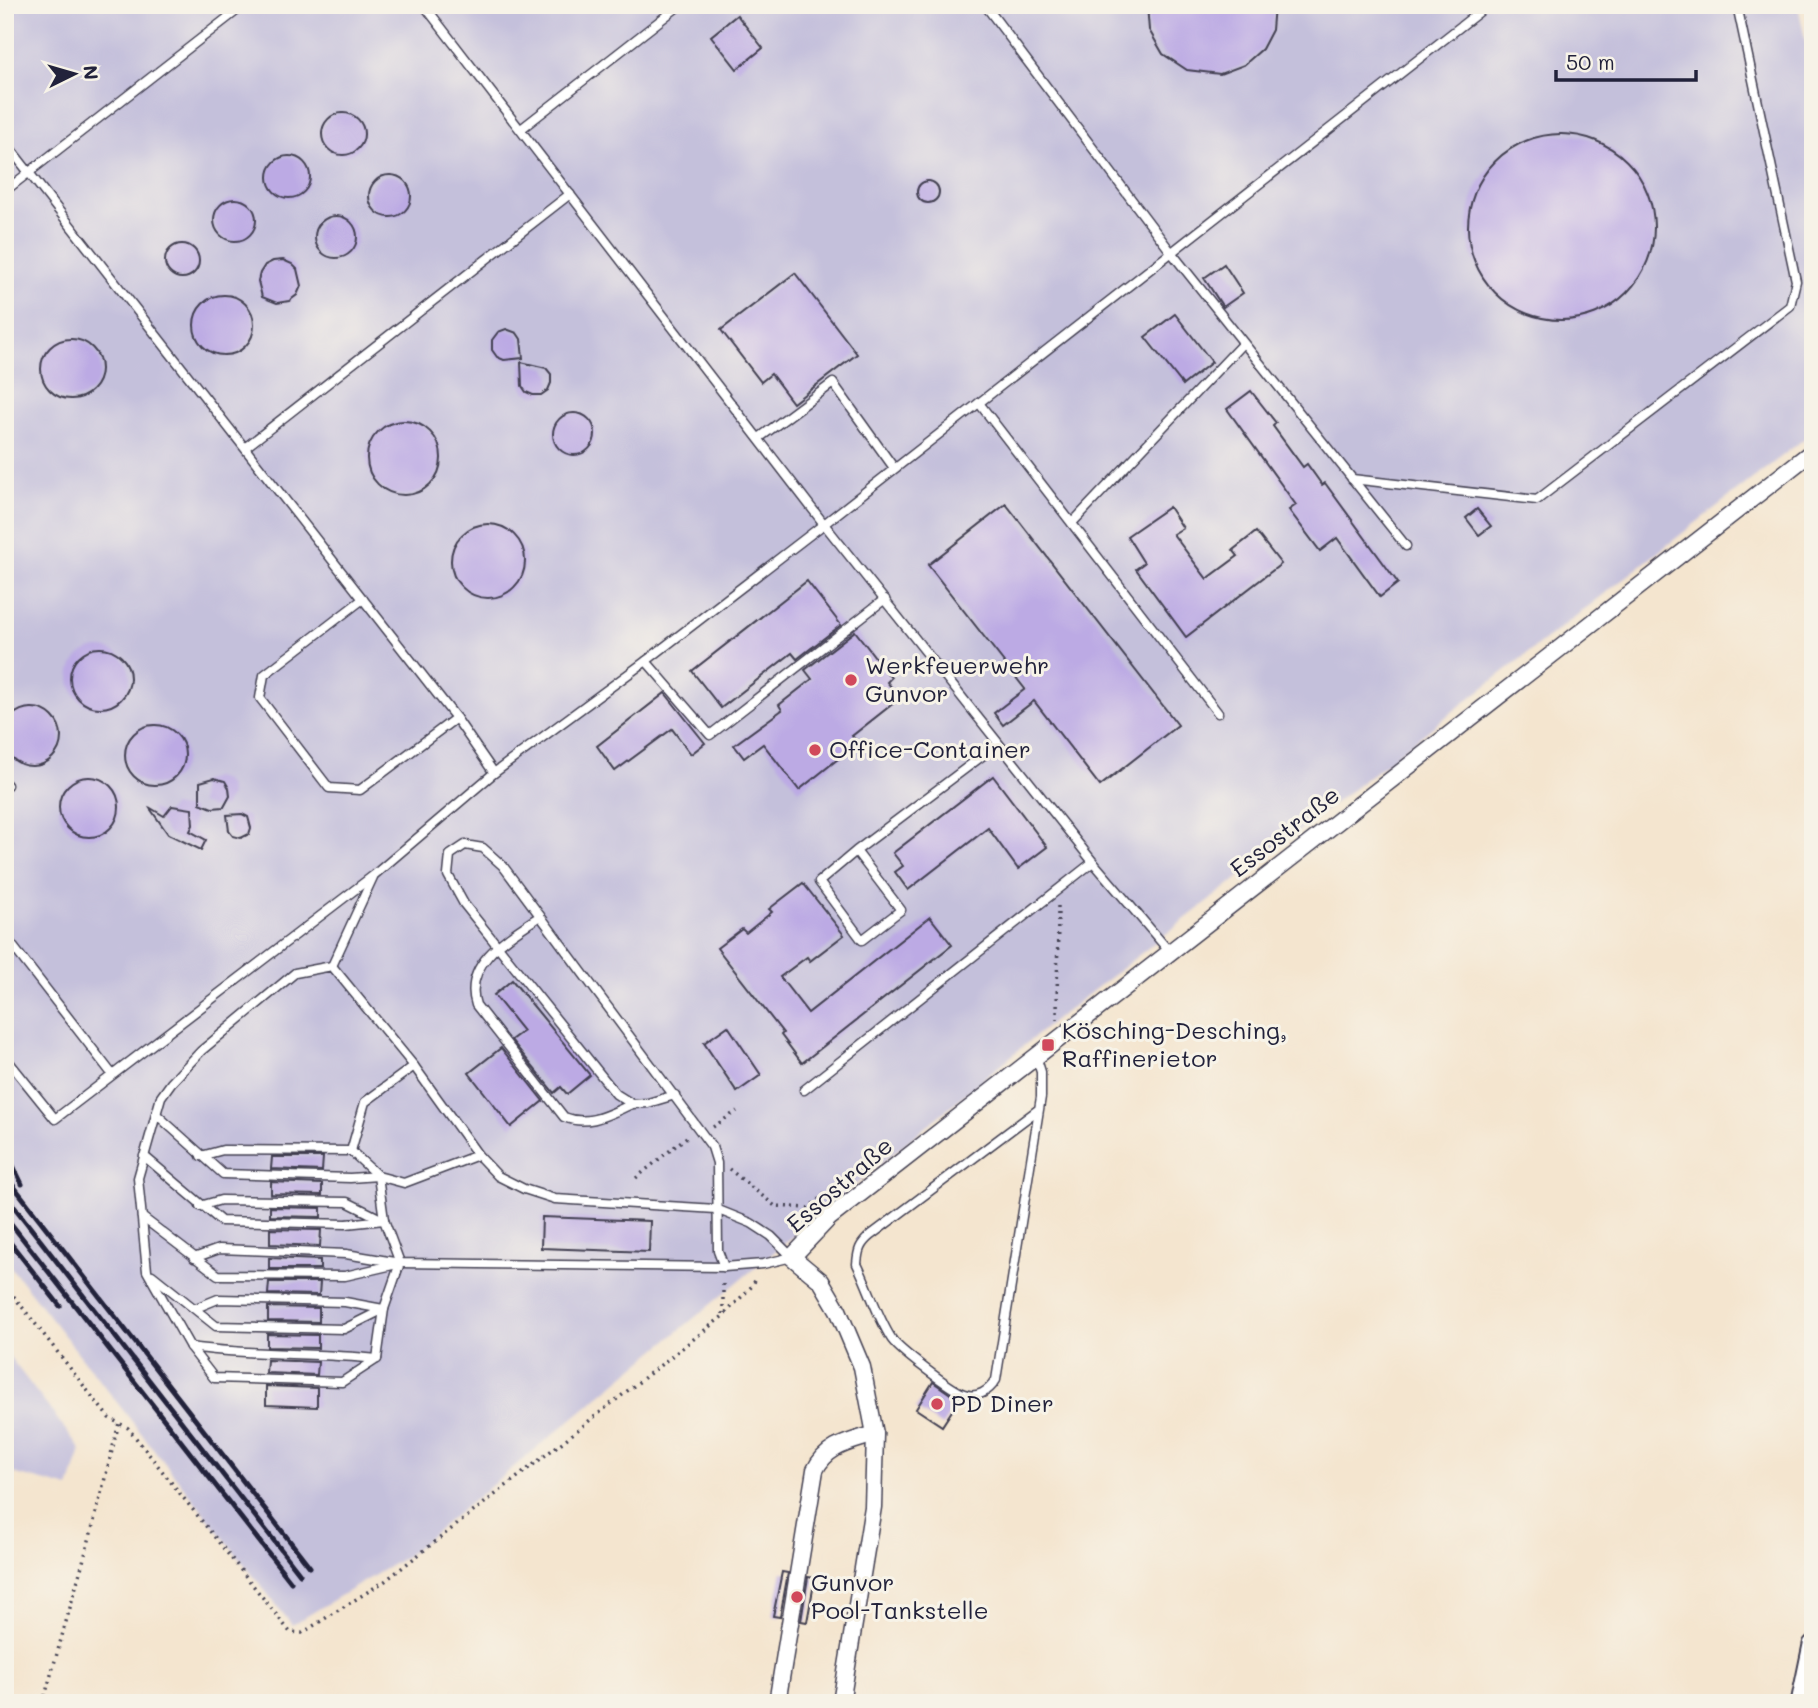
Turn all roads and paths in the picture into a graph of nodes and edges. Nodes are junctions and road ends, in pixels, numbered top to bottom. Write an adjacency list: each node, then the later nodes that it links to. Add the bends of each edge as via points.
1 (244, 5): 9 (lane)
2 (424, 5): 7 (lane)
3 (680, 5): 7 (lane)
4 (985, 5): 12 (lane)
5 (1488, 5): 12 (lane)
6 (1737, 5): 19 (lane, via 1796,281 1790,306 1537,500)
7 (521, 129): 11 (lane)
8 (5, 142): 9 (lane)
9 (29, 172): 10 (lane); 16 (lane)
10 (5, 191)
11 (570, 194): 15 (lane); 16 (lane)
12 (1171, 252): 13 (lane); 14 (lane)
13 (1243, 343): 19 (lane); 20 (lane)
14 (979, 403): 18 (lane); 20 (lane)
15 (759, 438): 18 (lane, via 833,383); 21 (lane)
16 (246, 447): 23 (lane)
17 (1813, 451): 37 (street, Essostraße)
18 (894, 468): 21 (lane)
19 (1352, 479): 22 (lane)
20 (1072, 523): 26 (lane)
21 (824, 524): 24 (lane); 25 (lane)
22 (1406, 546)
23 (363, 599): 27 (lane); 27 (lane, via 264,675 260,698 329,788 360,790)
24 (885, 599): 25 (lane, via 710,735); 28 (lane)
25 (646, 661): 29 (lane)
26 (1218, 713)
27 (456, 718): 29 (lane)
28 (998, 744): 30 (lane); 31 (lane)
29 (494, 773): 32 (lane)
30 (856, 851): 30 (lane, via 819,882 862,940 901,910)
31 (1093, 862): 33 (lane); 37 (lane)
32 (374, 875): 38 (lane); 43 (lane)
33 (1058, 889): 39 (path); 44 (lane)
34 (540, 916): 36 (lane); 36 (lane, via 503,866 483,848 465,845 450,855 448,875 453,885); 45 (lane)
35 (5, 936): 43 (lane)
36 (497, 945): 46 (lane, via 616,1094); 46 (lane, via 475,975 471,992 476,1005 564,1117 592,1121)
37 (1169, 951): 39 (street, Essostraße)
38 (332, 966): 42 (lane); 49 (lane, via 295,973 201,1051 171,1083)
39 (1057, 1039): 40 (street, Essostraße)
40 (1036, 1055): 47 (lane, via 1041,1072); 58 (street, Essostraße)
41 (5, 1057): 43 (lane, via 55,1119)
42 (414, 1066): 51 (lane, via 365,1102); 52 (lane)
43 (112, 1074)
44 (804, 1090)
45 (675, 1095): 46 (lane); 50 (lane)
46 (632, 1104)
47 (1038, 1109): 47 (lane, via 871,1235 858,1252 858,1264 898,1349 965,1394 985,1393 996,1380)
48 (737, 1111): 50 (path)
49 (156, 1114): 53 (lane); 54 (lane)
50 (700, 1132): 55 (lane); 57 (path, via 687,1136)
51 (351, 1151): 54 (lane, via 223,1150); 56 (lane)
52 (478, 1155): 56 (lane, via 404,1183); 60 (lane, via 498,1176 555,1199)
53 (144, 1156): 59 (lane); 61 (lane, via 138,1178)
54 (201, 1156): 56 (lane, via 223,1174)
55 (717, 1163): 58 (path, via 775,1206 807,1208 829,1191); 60 (lane)
56 (378, 1176): 62 (lane)
57 (636, 1178)
58 (858, 1195): 63 (street, Essostraße)
59 (200, 1206): 62 (lane, via 221,1200 347,1202); 62 (lane, via 220,1221 346,1224)
60 (716, 1209): 63 (lane, via 751,1223); 67 (lane, via 718,1251)
61 (142, 1217): 64 (lane); 68 (lane)
62 (384, 1220): 65 (lane)
63 (792, 1257): 66 (lane); 75 (street, via 821,1281 838,1310 862,1367)
64 (194, 1258): 65 (lane, via 219,1249 346,1254); 65 (lane, via 218,1275 345,1276)
65 (400, 1263): 67 (lane); 71 (lane)
66 (763, 1264): 67 (lane); 74 (path, via 753,1285 723,1316 385,1581 302,1633 290,1632 128,1428)
67 (724, 1267)
68 (147, 1271): 70 (lane); 72 (lane)
69 (5, 1285): 74 (path, via 110,1418)
70 (196, 1308): 71 (lane, via 218,1299 345,1302); 71 (lane, via 216,1326 344,1329)
71 (384, 1309): 73 (lane)
72 (190, 1347): 73 (lane); 73 (lane, via 214,1378 342,1382)
73 (377, 1359)
74 (119, 1423): 77 (path)
75 (875, 1434): 78 (street, via 830,1449 814,1470); 79 (street, via 873,1507)
76 (1813, 1645): 80 (street)
77 (43, 1703)
78 (776, 1703)
79 (841, 1703)
80 (1801, 1703)

